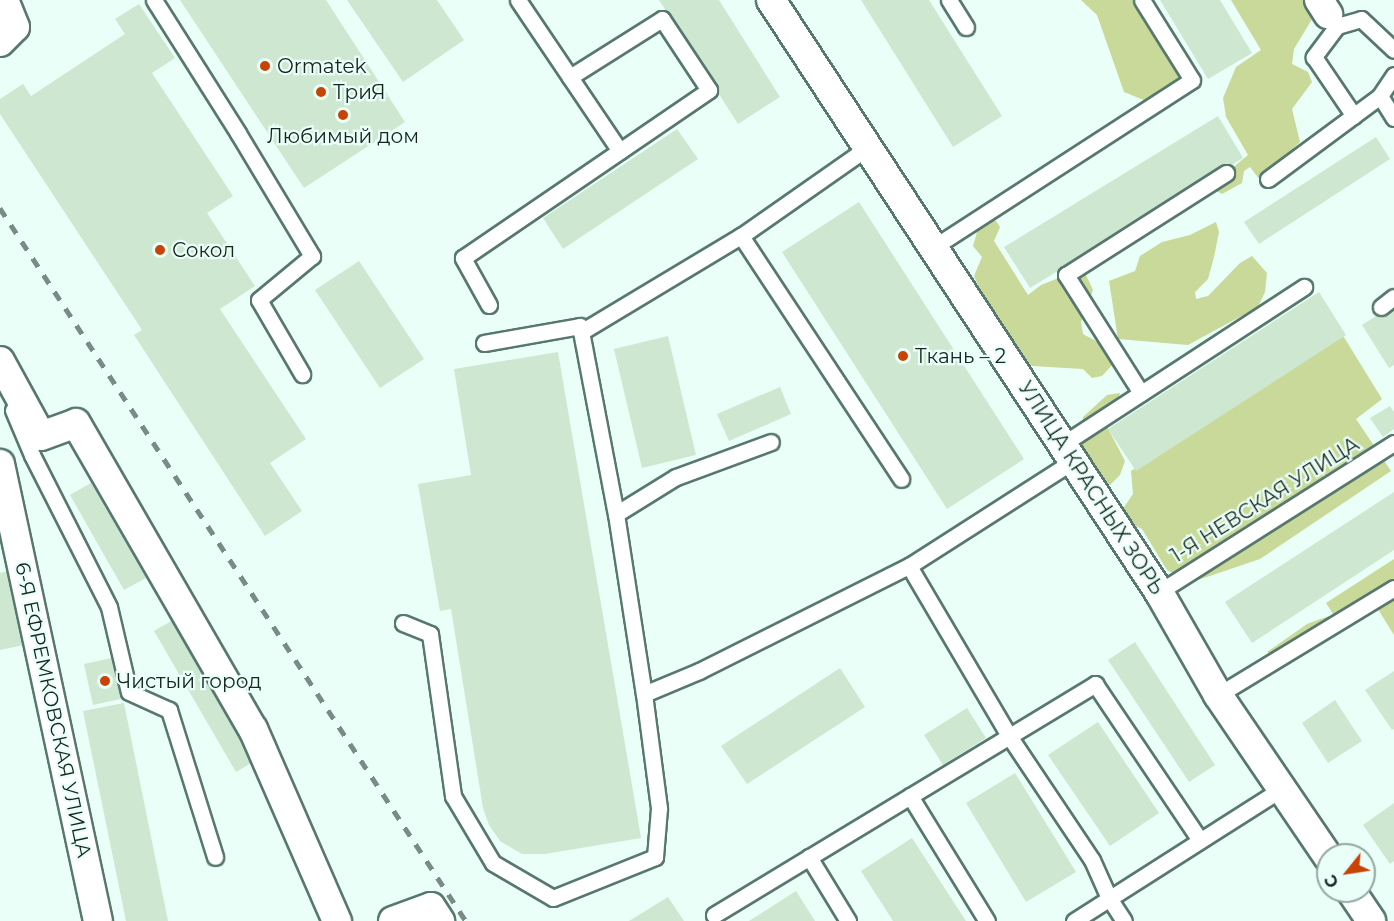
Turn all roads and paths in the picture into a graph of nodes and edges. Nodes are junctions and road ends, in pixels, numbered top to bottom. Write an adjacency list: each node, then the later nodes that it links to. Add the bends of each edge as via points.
1 (4, 0): 9 (street, via 15,27)
2 (154, 0): 29 (lane, via 312,256 259,300)
3 (518, 0): 12 (lane)
4 (771, 0): 16 (street, УЛИЦА КРАСНЫХ ЗОРЬ)
5 (949, 0): 8 (lane)
6 (1142, 0): 21 (lane, via 1192,80)
7 (1328, 14): 10 (lane, via 1361,19); 14 (lane, via 1314,57)
8 (966, 27)
9 (0, 42)
10 (1394, 50)
11 (1394, 75): 13 (lane)
12 (570, 77): 17 (lane); 17 (lane, via 662,19 709,90)
13 (1380, 96): 14 (lane); 15 (lane)
14 (1353, 116): 19 (lane)
15 (1394, 118)
16 (868, 147): 20 (lane); 21 (street, УЛИЦА КРАСНЫХ ЗОРЬ)
17 (620, 151): 24 (lane, via 463,258)
18 (1226, 173): 31 (lane, via 1066,275)
19 (1268, 179)
20 (741, 236): 26 (lane); 36 (lane)
21 (933, 247): 34 (street, УЛИЦА КРАСНЫХ ЗОРЬ)
22 (1304, 287): 31 (lane)
23 (1394, 297): 25 (lane)
24 (489, 305)
25 (1380, 307)
26 (581, 332): 27 (lane, via 580,326); 37 (lane)
27 (484, 343)
28 (0, 361): 55 (street, via 41,436 76,423 253,729)
29 (302, 374)
30 (0, 380): 49 (lane, via 32,455 109,607 129,692 169,710)
31 (1141, 393): 34 (lane)
32 (771, 442): 37 (lane, via 676,477)
33 (1394, 443): 40 (lane, 1-Я НЕВСКАЯ УЛИЦА)
34 (1068, 452): 38 (lane); 40 (street, УЛИЦА КРАСНЫХ ЗОРЬ)
35 (0, 464): 54 (street, 6-Я ЕФРЕМКОВСКАЯ УЛИЦА)
36 (901, 479)
37 (616, 514): 42 (lane)
38 (909, 566): 42 (lane, via 699,671); 44 (lane)
39 (1394, 588): 43 (lane)
40 (1159, 592): 43 (street, УЛИЦА КРАСНЫХ ЗОРЬ)
41 (404, 623): 42 (lane, via 430,634 453,796 493,863 553,898 655,857 659,808)
42 (644, 694)
43 (1218, 695): 45 (street, УЛИЦА КРАСНЫХ ЗОРЬ)
44 (1009, 736): 46 (lane); 47 (lane, via 1095,684); 51 (lane, via 1092,860)
45 (1281, 789): 47 (lane); 48 (street, УЛИЦА КРАСНЫХ ЗОРЬ)
46 (910, 796): 50 (lane); 59 (lane)
47 (1200, 840): 51 (lane)
48 (1318, 843)
49 (215, 857)
50 (809, 857): 53 (lane); 58 (lane)
51 (1109, 898): 60 (lane); 61 (lane)
52 (1359, 903): 62 (street)
53 (714, 915)
54 (98, 921)
55 (337, 921)
56 (393, 921): 57 (street, via 431,907)
57 (440, 921)
58 (848, 921)
59 (987, 921)
60 (1074, 921)
61 (1124, 921)
62 (1371, 921)

